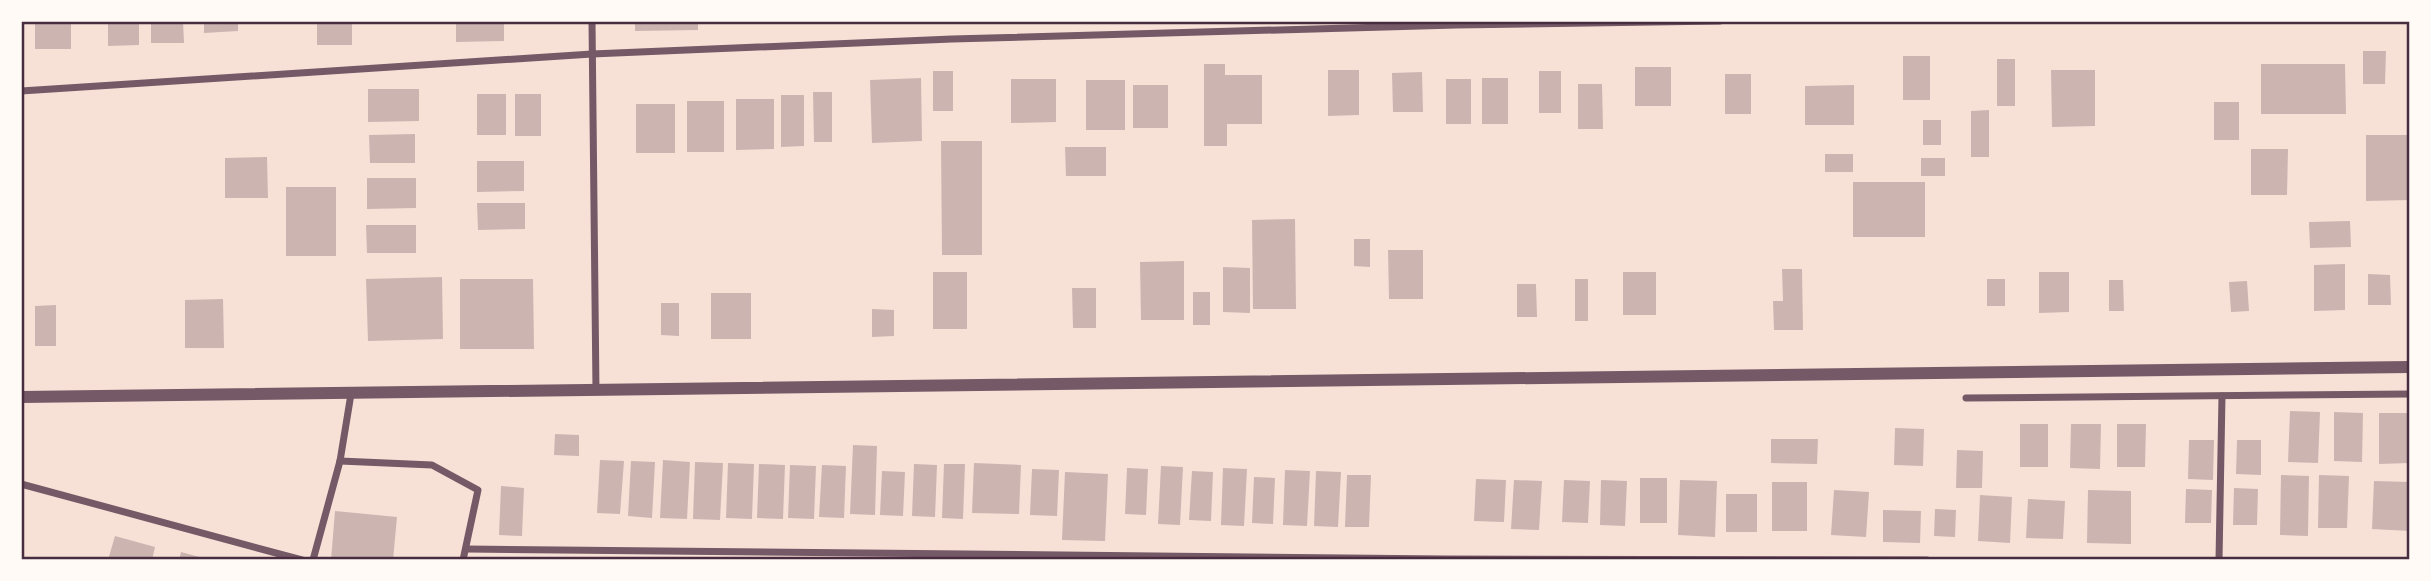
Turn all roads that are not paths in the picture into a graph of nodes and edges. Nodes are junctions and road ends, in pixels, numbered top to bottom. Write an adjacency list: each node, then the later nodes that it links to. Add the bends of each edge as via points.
1 (592, 21): 4 (street)
2 (1720, 21): 3 (street)
3 (1456, 23): 4 (street)
4 (592, 54): 5 (street); 7 (street)
5 (21, 91)
6 (2410, 367): 7 (street)
7 (596, 391): 8 (street)
8 (351, 394): 11 (street); 13 (street)
9 (2410, 394): 10 (street)
10 (2222, 396): 12 (street); 22 (street)
11 (21, 397)
12 (1966, 398)
13 (340, 461): 15 (street, via 432,465 478,490); 18 (street)
14 (21, 484): 17 (street)
15 (467, 549): 19 (street); 20 (street)
16 (1806, 559): 20 (street); 21 (street)
17 (302, 560)
18 (313, 560)
19 (463, 560)
20 (1447, 560)
21 (1927, 560)
22 (2219, 560)

